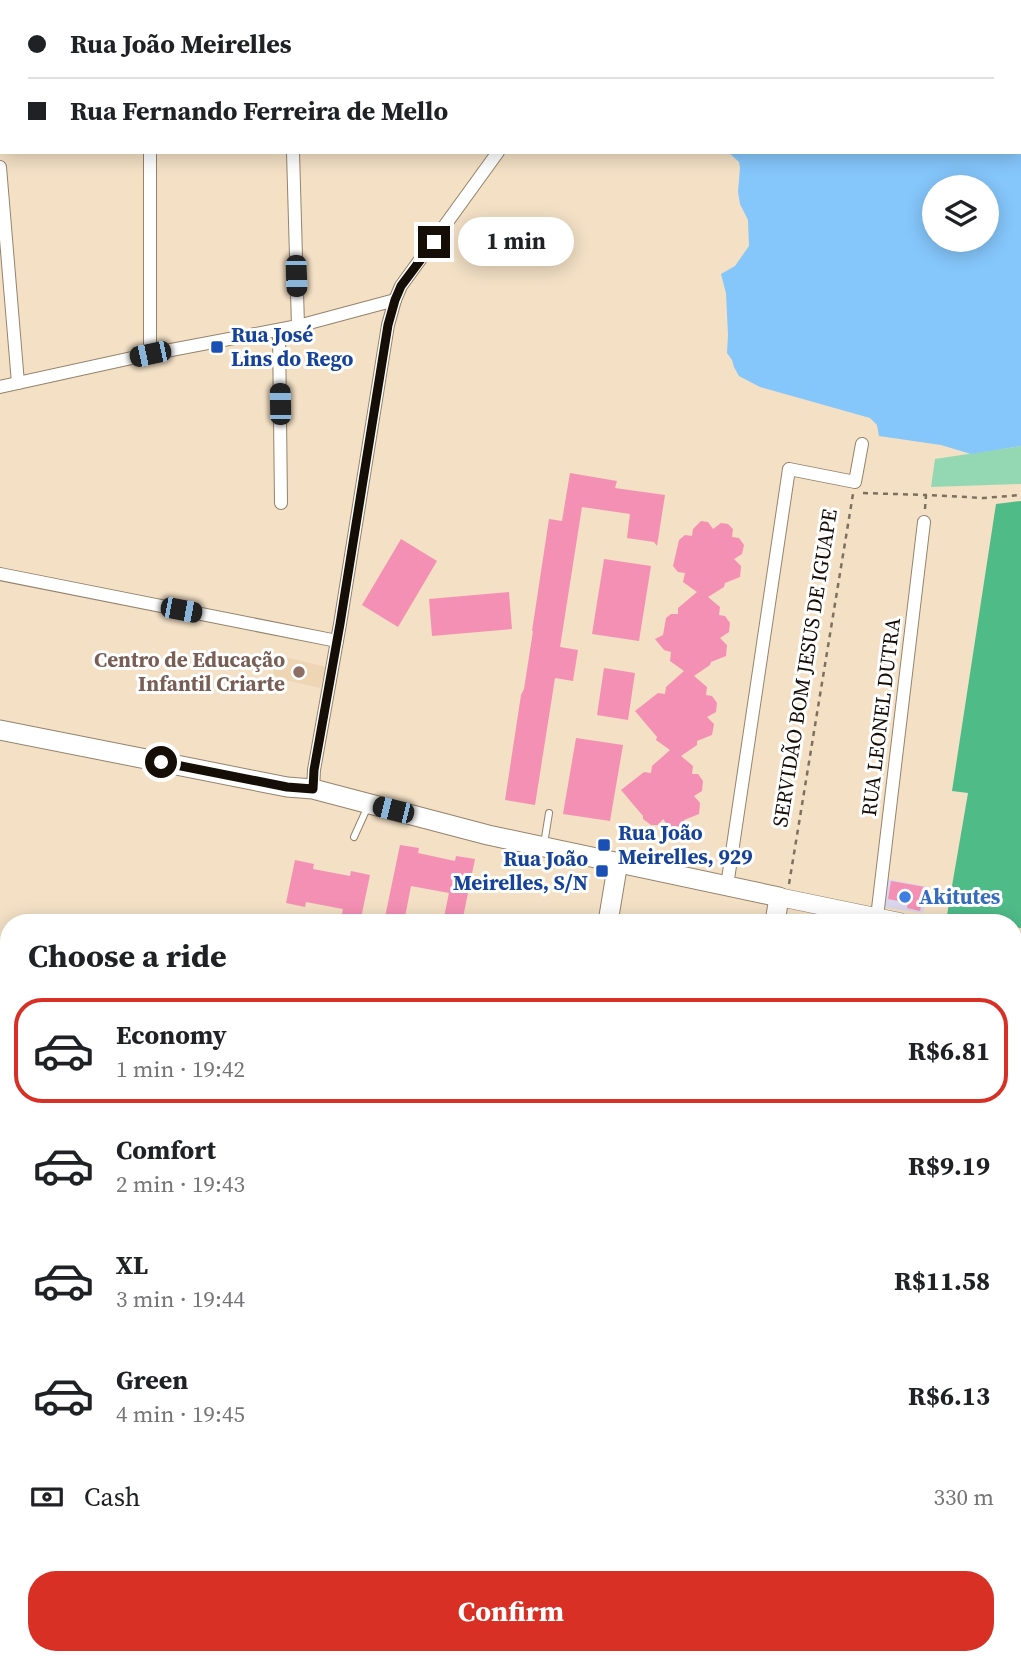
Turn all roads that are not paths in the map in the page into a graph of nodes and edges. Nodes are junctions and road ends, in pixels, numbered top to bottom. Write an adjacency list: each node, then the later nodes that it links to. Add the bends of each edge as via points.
1 (150, 154): 8 (street)
2 (293, 154): 6 (street)
3 (497, 154): 5 (street)
4 (0, 167): 9 (street)
5 (395, 300): 6 (street); 15 (street)
6 (298, 326): 7 (street)
7 (279, 330): 8 (street); 12 (street)
8 (150, 354): 9 (street)
9 (19, 383): 10 (street)
10 (0, 387)
11 (862, 444): 23 (street, via 854,487 789,469)
12 (281, 503)
13 (924, 522): 28 (street, RUA LEONEL DUTRA)
14 (0, 574): 15 (street)
15 (337, 641): 17 (street)
16 (0, 730): 17 (main road)
17 (313, 789): 18 (main road)
18 (369, 804): 20 (lane); 21 (main road, via 487,841)
19 (549, 813): 21 (lane)
20 (354, 837)
21 (544, 846): 22 (main road)
22 (618, 862): 23 (main road); 25 (main road)
23 (727, 886): 24 (main road)
24 (783, 897): 26 (main road); 27 (main road)
25 (609, 914)
26 (778, 914)
27 (863, 914)
28 (877, 914)

